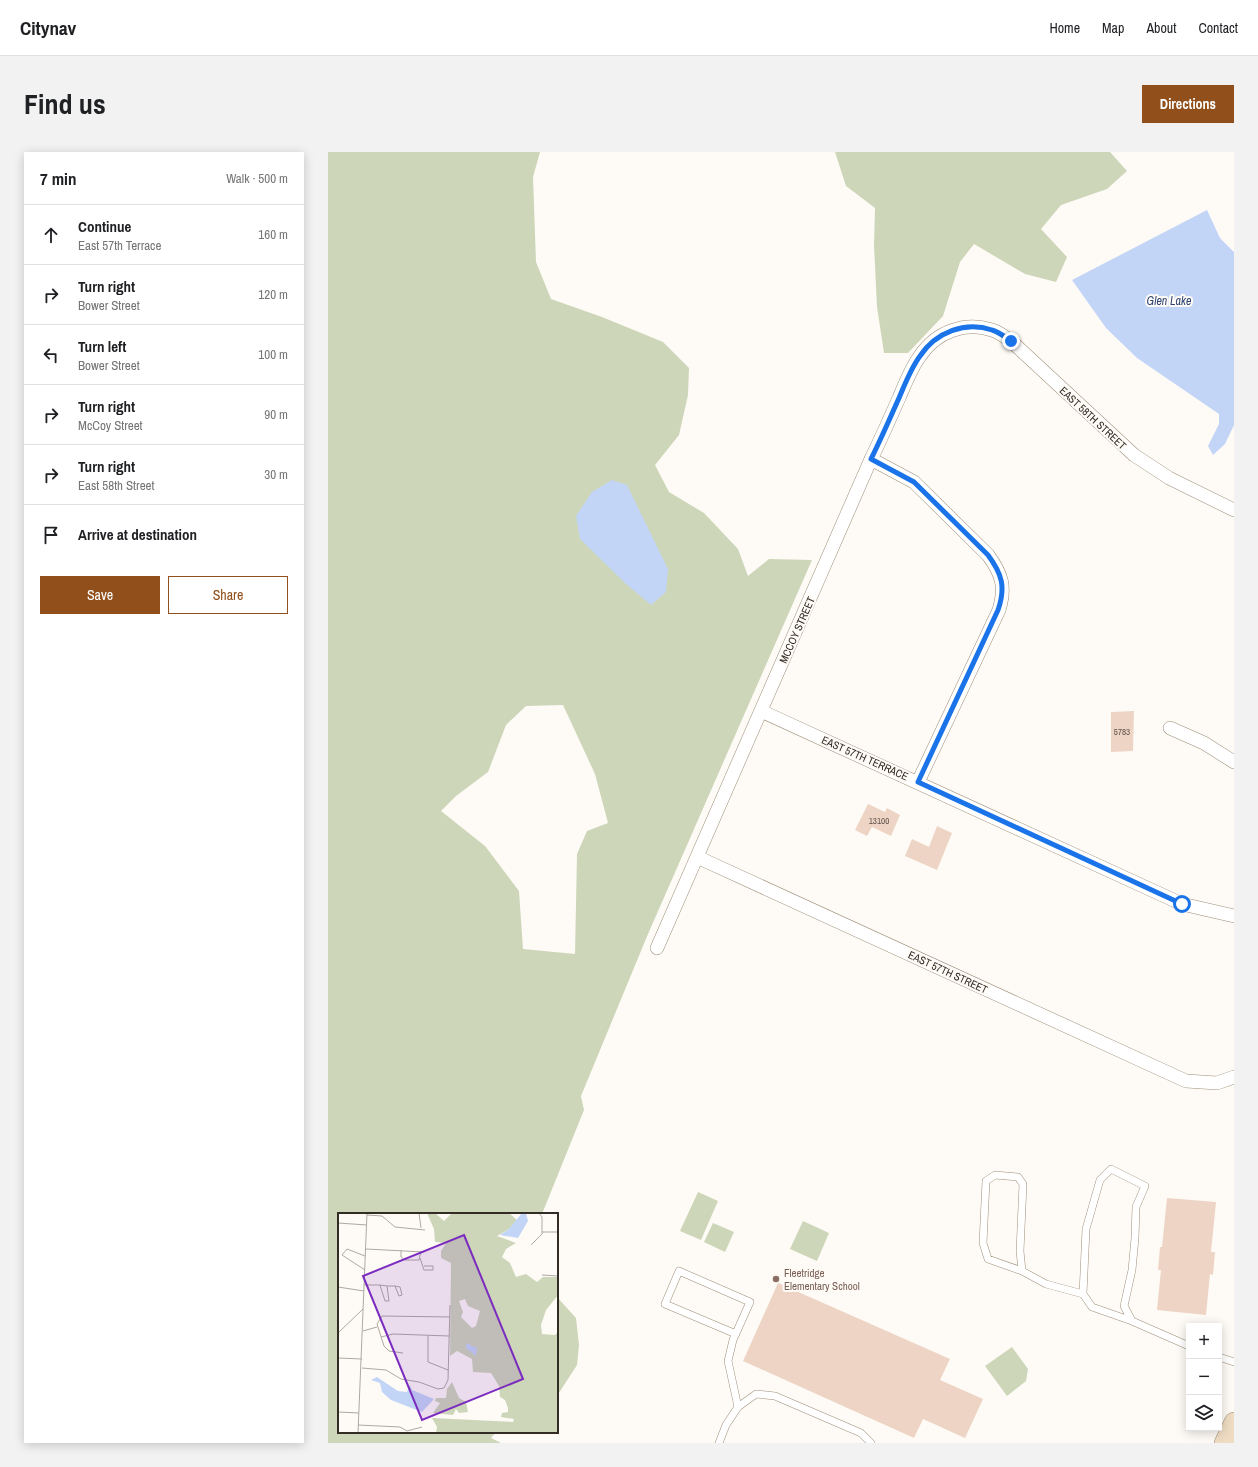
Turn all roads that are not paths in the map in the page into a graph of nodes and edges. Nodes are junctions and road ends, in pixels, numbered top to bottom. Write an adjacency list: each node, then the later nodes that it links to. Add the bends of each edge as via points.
1 (957, 329): 2 (street, MCCOY STREET, via 928,344 919,357); 3 (street, EAST 58TH STREET, via 979,327 994,330 1011,341 1134,455 1169,478)
2 (871, 459): 4 (street, MCCOY STREET); 7 (street, via 914,482 988,555 998,568 1002,584 1002,600 998,610)
3 (1234, 510)
4 (761, 711): 7 (street, EAST 57TH TERRACE); 8 (street, MCCOY STREET)
5 (1170, 728): 6 (street, via 1204,743)
6 (1234, 762)
7 (918, 782): 9 (street, EAST 57TH TERRACE, via 1182,904)
8 (697, 857): 10 (street, MCCOY STREET); 11 (street, EAST 57TH STREET, via 1186,1081 1217,1083)
9 (1234, 916)
10 (657, 948)
11 (1234, 1077)
12 (1022, 1271): 12 (lane, via 1020,1251 1023,1184 1018,1177 995,1175 986,1181 983,1243 988,1258); 13 (lane, via 1046,1284)
13 (1083, 1294): 14 (lane, via 1092,1307); 14 (lane, via 1086,1229 1100,1180 1111,1169 1145,1186 1136,1207 1132,1270 1124,1306)
14 (1132, 1321): 16 (lane)
15 (736, 1334): 15 (lane, via 750,1302 679,1271 665,1304); 19 (lane, via 728,1361)
16 (1186, 1345)
17 (1222, 1358): 18 (lane)
18 (1234, 1362)
19 (738, 1407): 21 (lane, via 726,1425); 22 (lane, via 756,1394 775,1396 861,1434)
20 (1234, 1422): 23 (street)
21 (719, 1443)
22 (871, 1443)
23 (1224, 1443)

